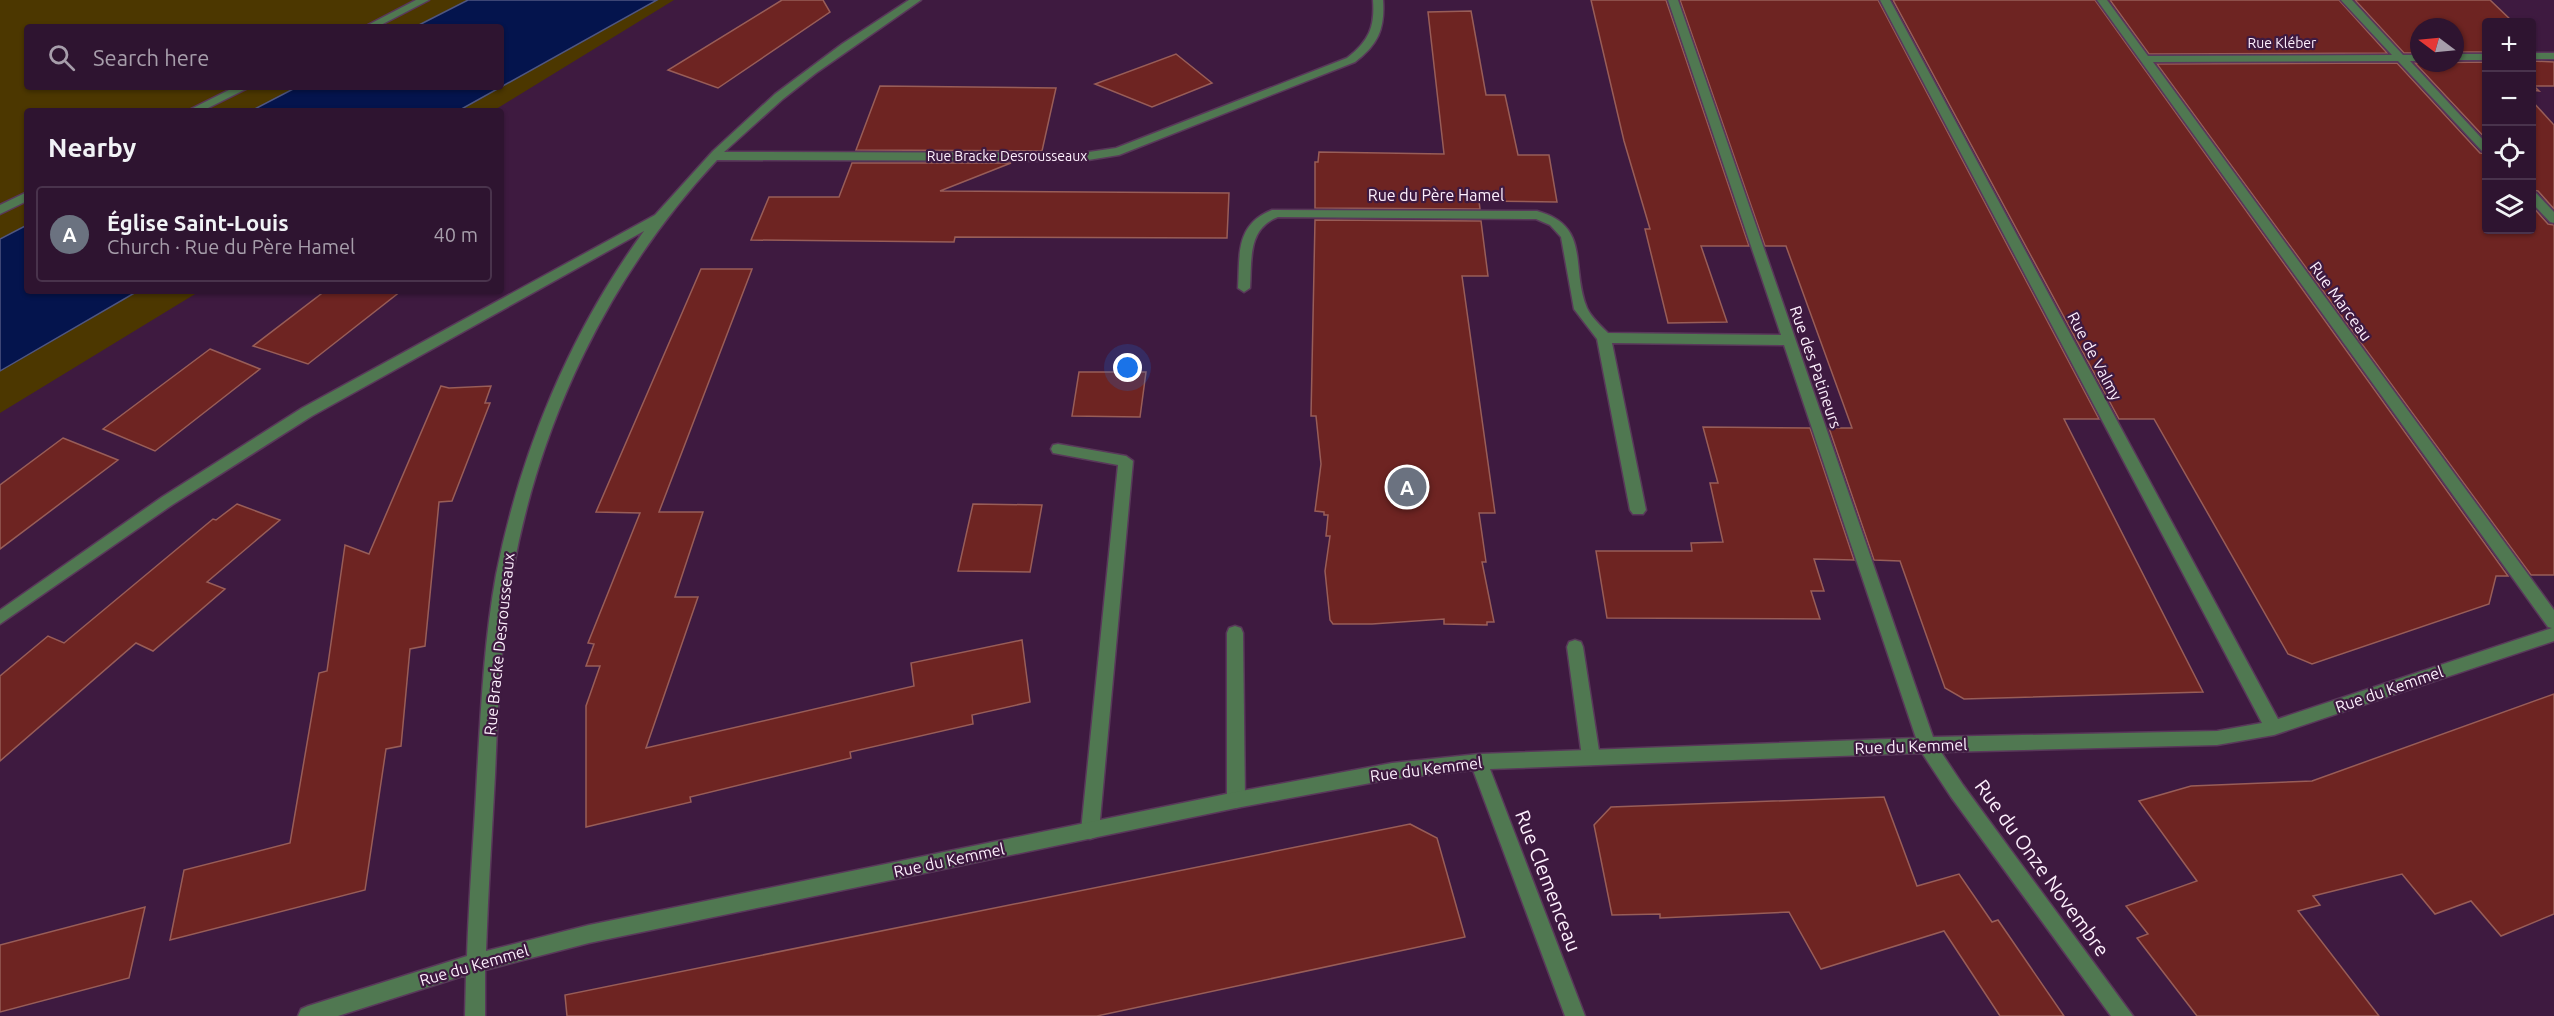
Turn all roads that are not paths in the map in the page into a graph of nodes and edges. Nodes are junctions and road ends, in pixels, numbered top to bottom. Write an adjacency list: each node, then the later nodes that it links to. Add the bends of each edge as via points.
1 (424, 0): 8 (street)
2 (916, 0): 19 (street, Rue Bracke Desrousseaux, via 831,56)
3 (1378, 0): 19 (street, Rue Bracke Desrousseaux, via 1376,37 1351,60 1119,151 1072,157)
4 (1673, 0): 27 (street, Rue des Patineurs)
5 (1885, 0): 35 (street, Rue de Valmy)
6 (2102, 0): 15 (street, Rue Marceau)
7 (2346, 0): 14 (street)
8 (375, 24)
9 (2536, 56): 10 (street)
10 (2554, 56)
11 (2410, 57): 14 (street, Rue Kléber)
12 (2464, 57): 13 (street)
13 (2482, 57)
14 (2400, 58): 15 (street, Rue Kléber); 18 (street)
15 (2145, 59): 31 (street, Rue Marceau)
16 (238, 90): 17 (street)
17 (199, 108)
18 (2482, 143)
19 (717, 156): 23 (street, Rue Bracke Desrousseaux)
20 (24, 198): 22 (street)
21 (2536, 200): 24 (street)
22 (0, 210)
23 (661, 216): 30 (street, Rue Bracke Desrousseaux, via 307,412 158,507); 41 (street, Rue Bracke Desrousseaux, via 604,302 538,446 523,494 504,579 492,681)
24 (2554, 219)
25 (1244, 288): 26 (street, Rue du Père Hamel, via 1249,234 1259,219 1276,213 1537,215 1558,224 1567,237 1581,309)
26 (1604, 338): 27 (street); 29 (street, Rue du Père Hamel)
27 (1788, 340): 36 (street, Rue des Patineurs)
28 (1058, 449): 40 (street, via 1125,461)
29 (1638, 510)
30 (0, 618)
31 (2554, 622)
32 (1235, 633): 39 (street)
33 (2554, 634): 35 (street, Rue du Kemmel)
34 (1575, 647): 37 (street)
35 (2274, 728): 36 (street, Rue du Kemmel, via 2247,735 2181,741)
36 (1927, 745): 37 (street, Rue du Kemmel); 45 (street, Rue du Onze Novembre)
37 (1592, 757): 38 (street, Rue du Kemmel)
38 (1479, 762): 39 (street, Rue du Kemmel, via 1392,771); 44 (street, Rue Clemenceau)
39 (1236, 800): 40 (street, Rue du Kemmel)
40 (1090, 831): 41 (street, Rue du Kemmel, via 589,934)
41 (475, 963): 42 (street, Rue du Kemmel); 43 (street, Rue Bracke Desrousseaux)
42 (308, 1016)
43 (475, 1016)
44 (1575, 1016)
45 (2123, 1016)

